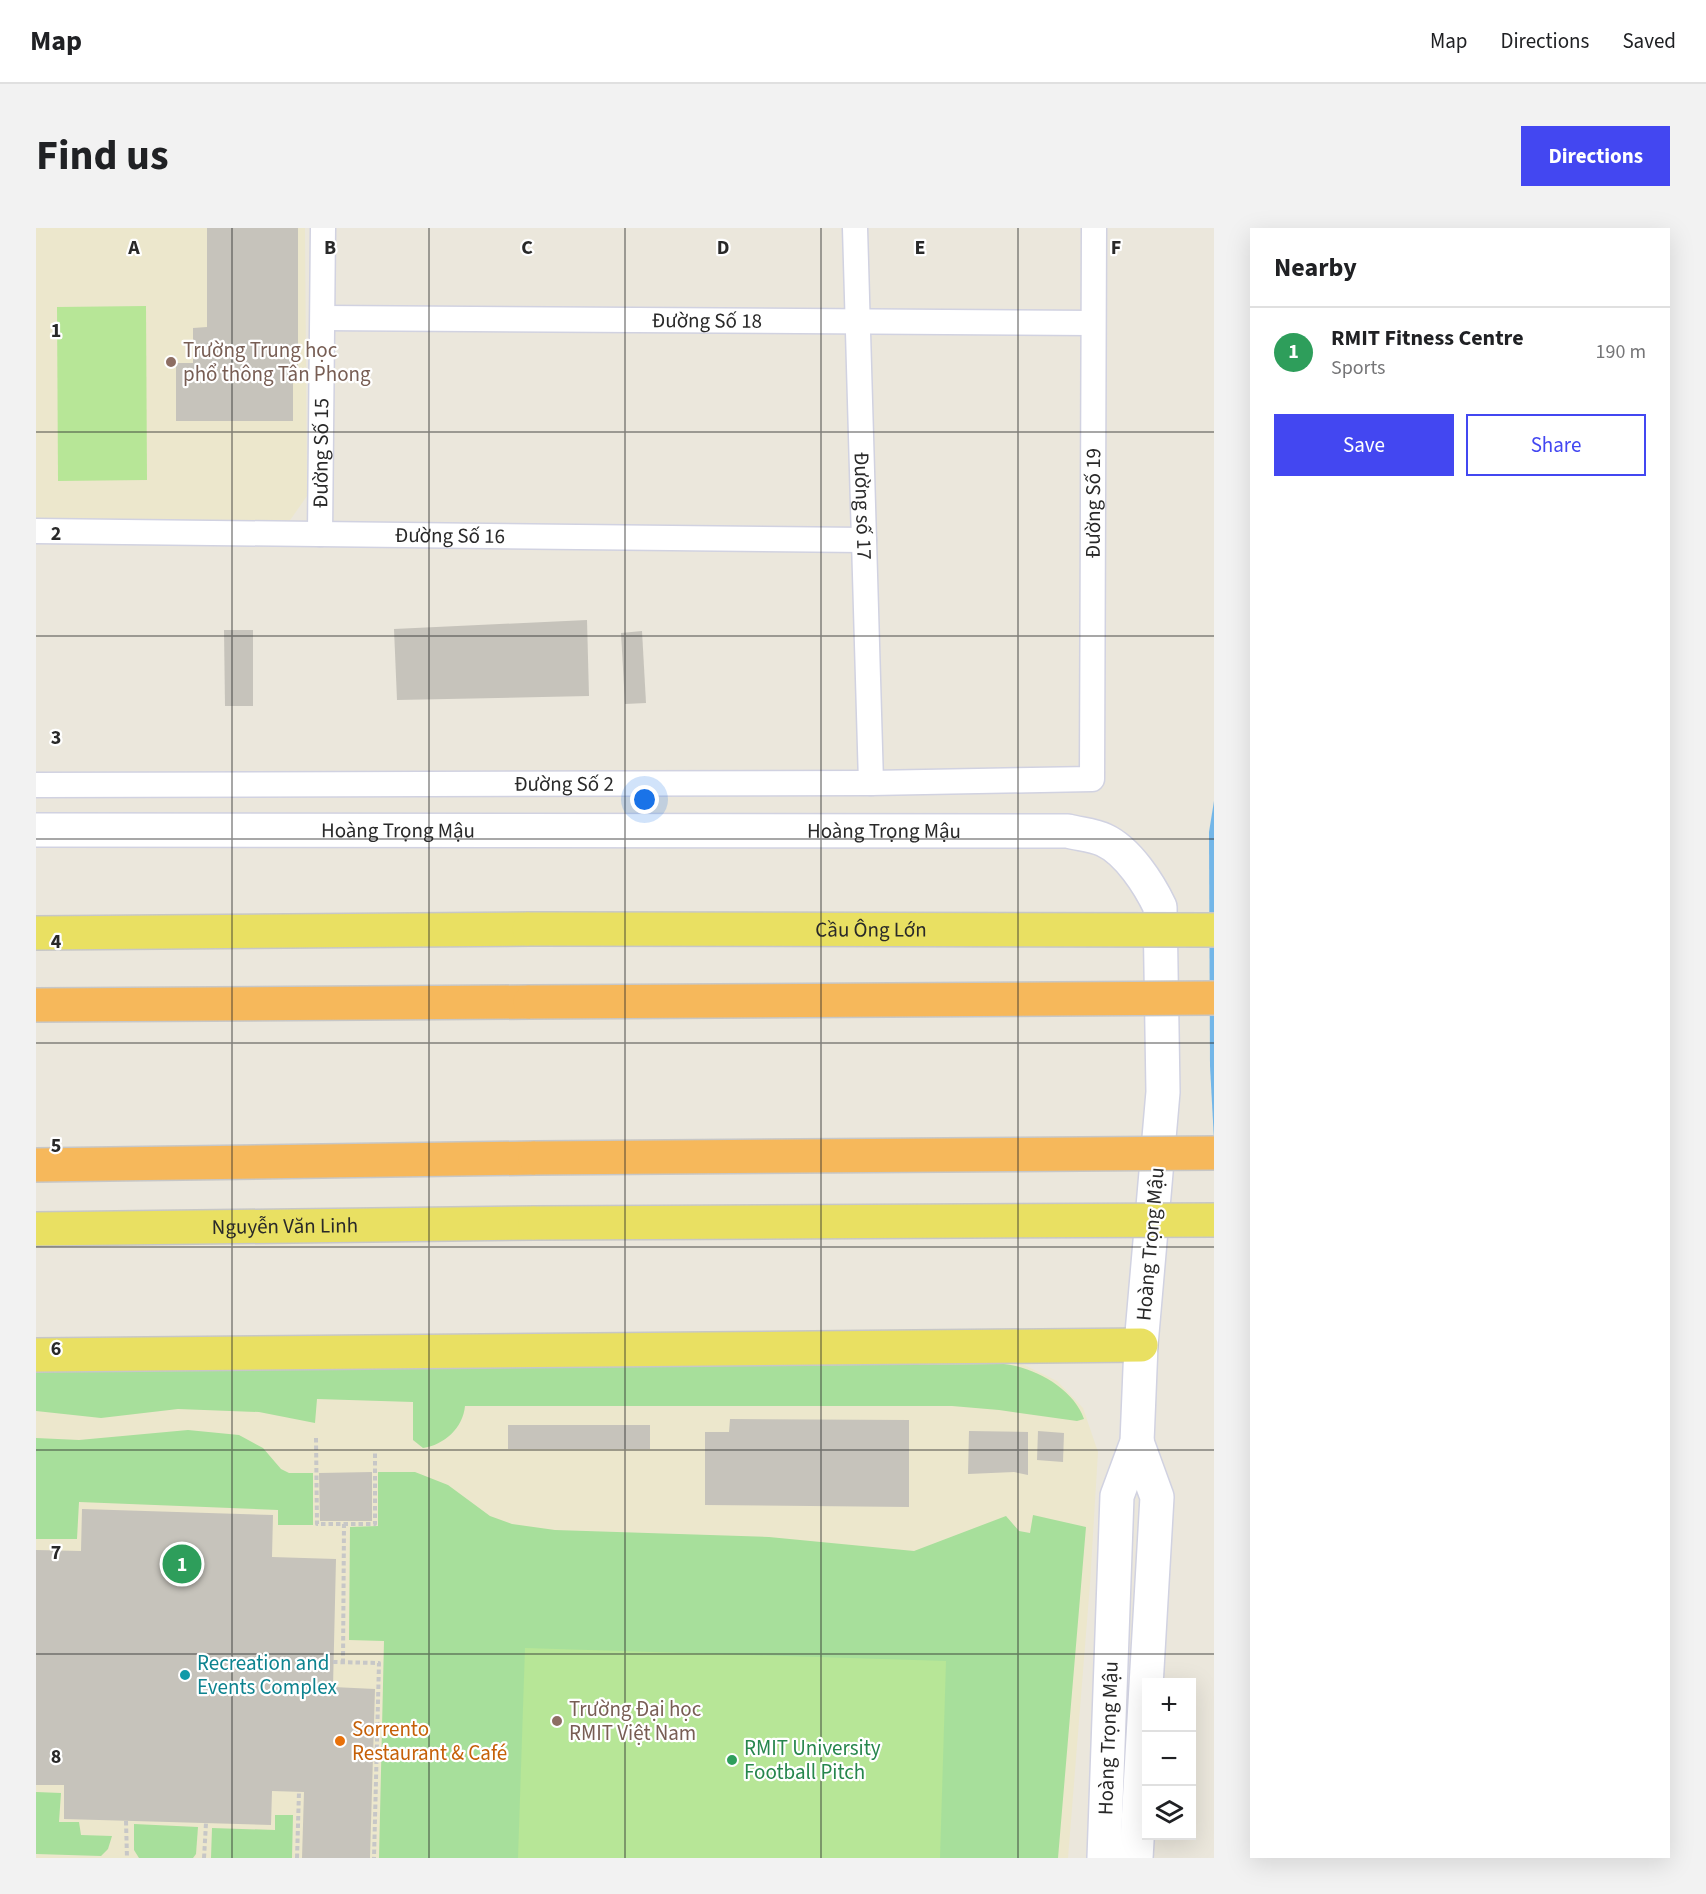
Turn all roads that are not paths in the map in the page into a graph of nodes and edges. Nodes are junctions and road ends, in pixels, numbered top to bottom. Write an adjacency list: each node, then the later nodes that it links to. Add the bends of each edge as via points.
1 (323, 228): 4 (street, Đường Số 15)
2 (855, 228): 5 (street, Đường số 17)
3 (1094, 228): 6 (street, Đường Số 19)
4 (323, 318): 5 (street, Đường Số 18); 8 (street, Đường Số 15)
5 (857, 320): 6 (street, Đường Số 18); 9 (street, Đường số 17)
6 (1092, 323): 10 (street, Đường Số 19)
7 (36, 531): 8 (street, Đường Số 16)
8 (320, 534): 9 (street, Đường Số 16)
9 (864, 540): 11 (street, Đường số 17)
10 (1092, 779): 11 (street, Đường Số 2)
11 (871, 783): 12 (street, Đường Số 2)
12 (36, 785)
13 (36, 830): 22 (main road, Hoàng Trọng Mậu, via 1068,831 1105,840 1148,881 1160,907 1163,1092)
14 (1214, 930): 15 (main road, Cầu Ông Lớn, bridge)
15 (36, 933)
16 (1214, 998): 17 (highway, bridge)
17 (36, 1005)
18 (1214, 1153): 19 (highway, bridge)
19 (36, 1165)
20 (1214, 1220): 21 (main road, Nguyễn Văn Linh, bridge)
21 (36, 1229)
22 (1141, 1345): 23 (main road); 24 (main road, Hoàng Trọng Mậu)
23 (36, 1355)
24 (1137, 1442): 25 (main road, Hoàng Trọng Mậu, via 1117,1496); 26 (main road, Hoàng Trọng Mậu, via 1157,1497)
25 (1104, 1858)
26 (1136, 1858)

